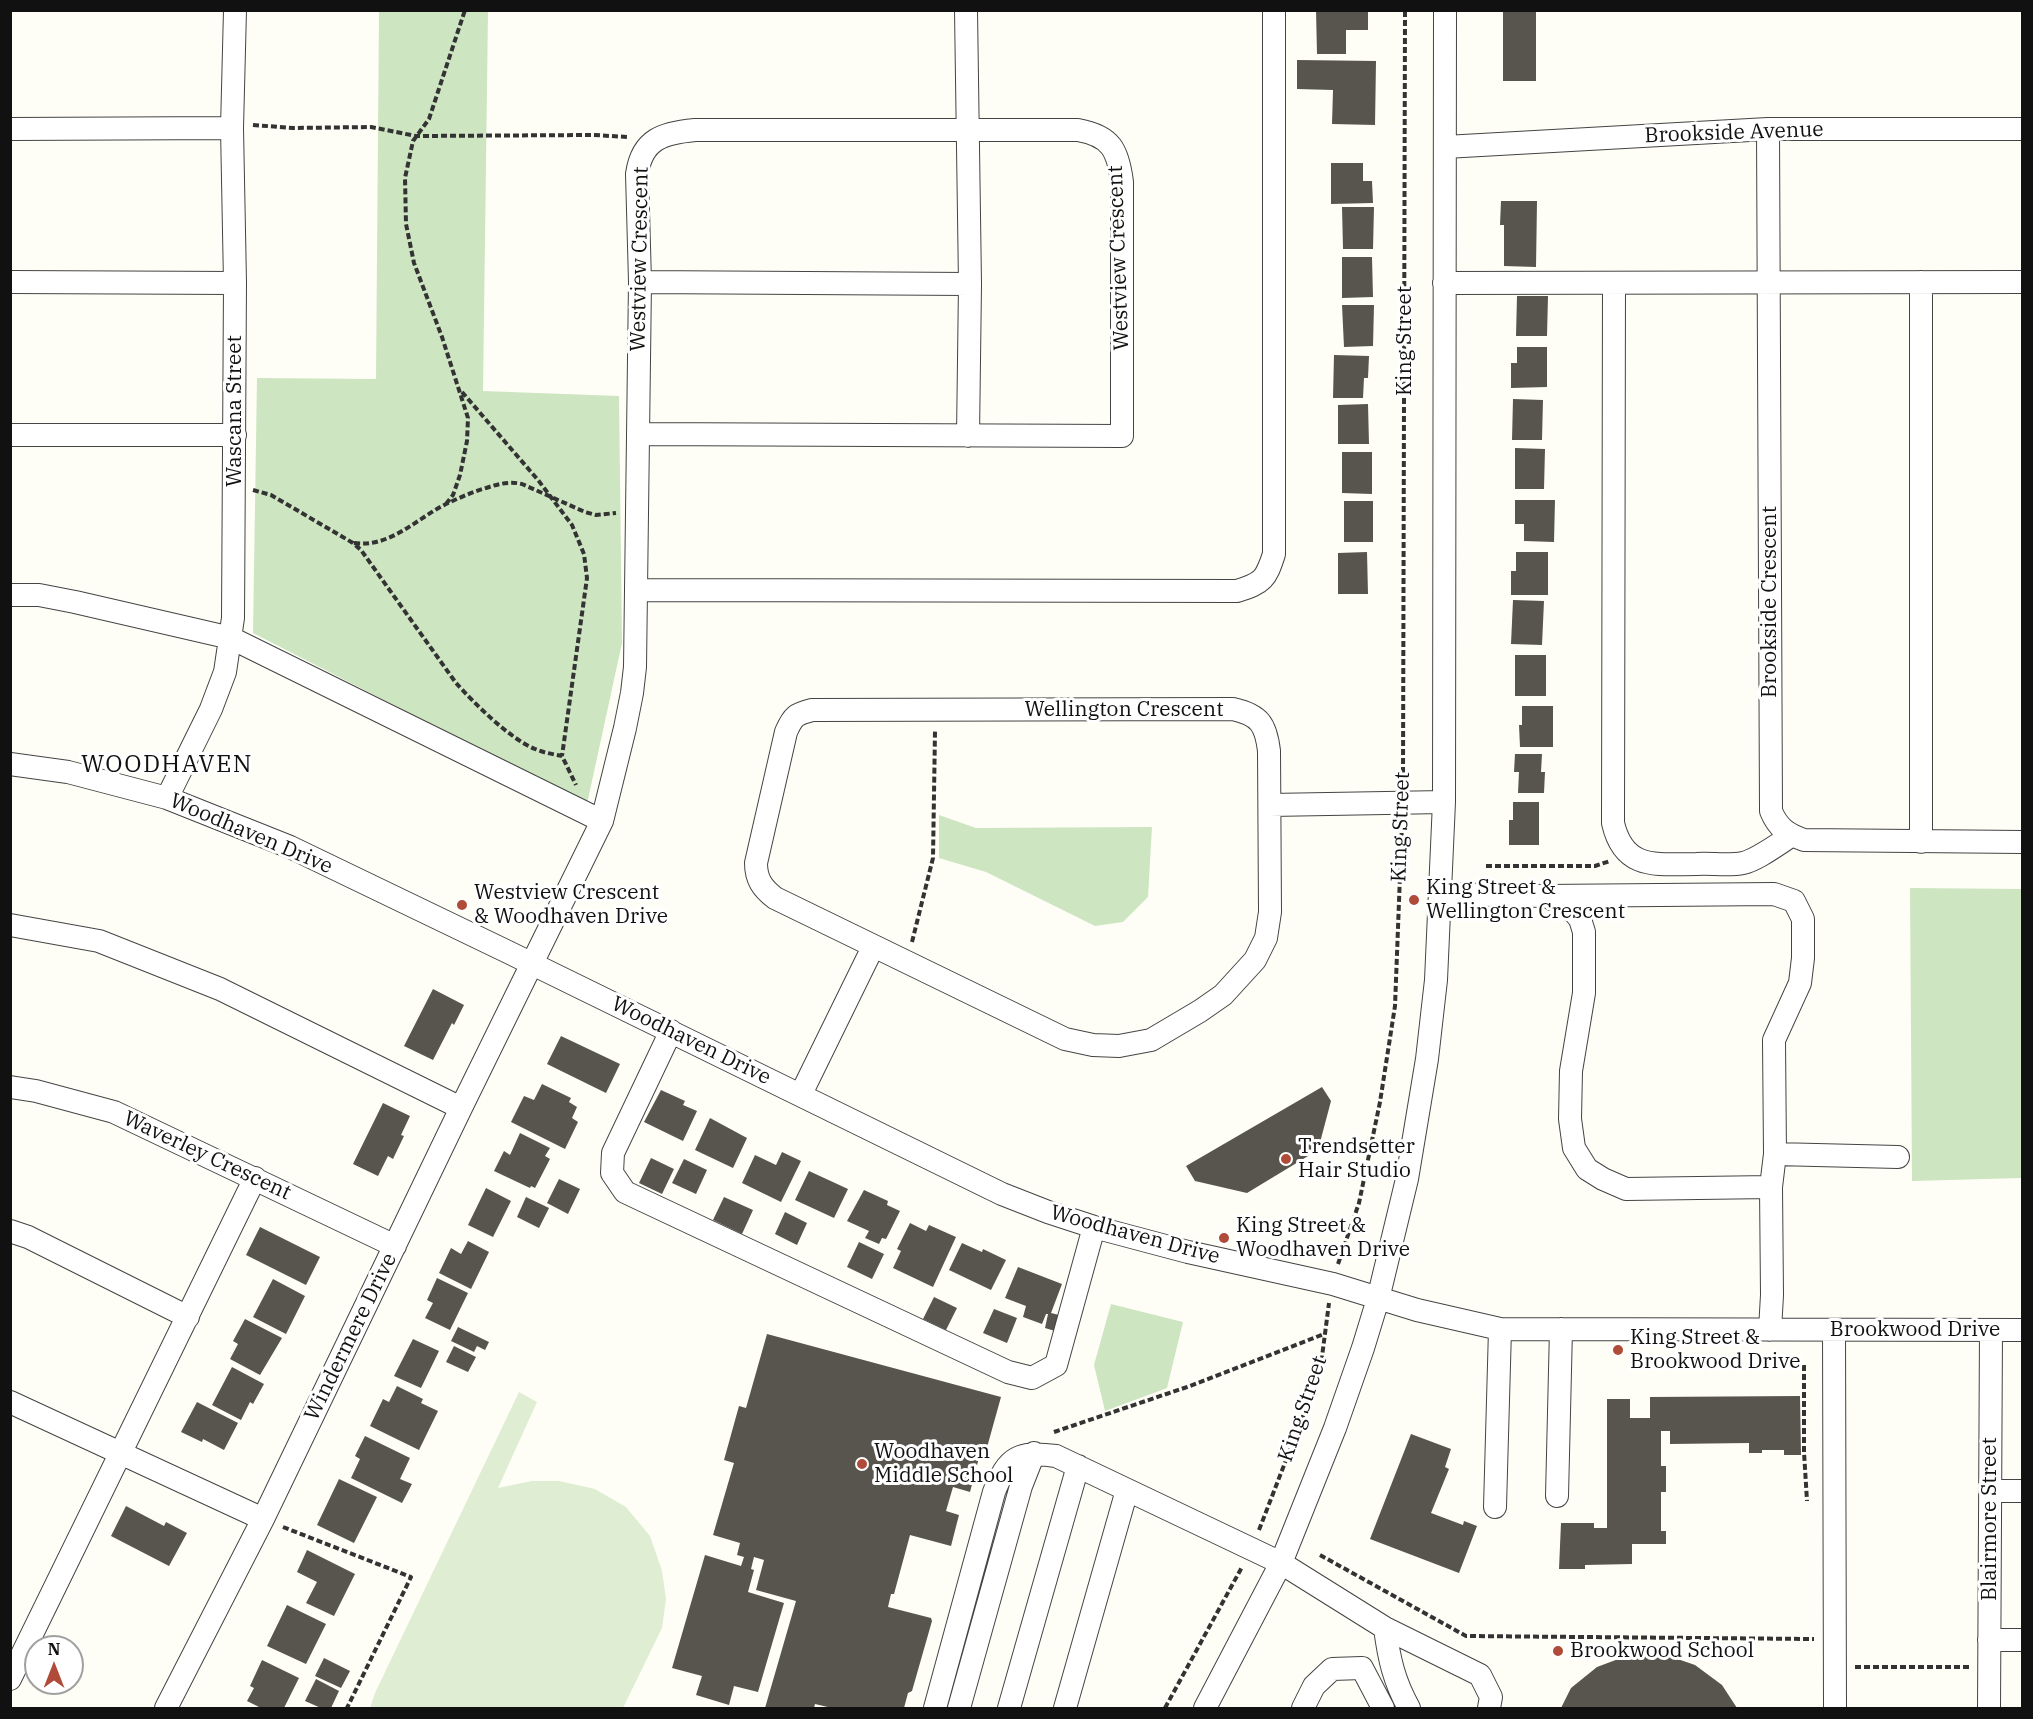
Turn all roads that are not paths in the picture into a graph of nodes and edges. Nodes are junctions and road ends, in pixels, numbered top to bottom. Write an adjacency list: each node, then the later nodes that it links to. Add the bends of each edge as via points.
1 (235, 10): 5 (street, Wascana Street)
2 (966, 10): 9 (street)
3 (1274, 10): 24 (street, via 1274,554 1267,574 1255,586 1237,591)
4 (1445, 10): 10 (street, King Street)
5 (232, 128): 6 (street); 15 (street, Wascana Street)
6 (10, 129)
7 (1768, 129): 8 (street, Brookside Avenue); 10 (street, Brookside Avenue); 18 (street, Brookside Crescent)
8 (2022, 129)
9 (968, 130): 12 (street, Westview Crescent, via 695,130 656,139 645,149 637,174); 19 (street); 23 (street, Westview Crescent, via 1078,130 1095,133 1113,147 1122,182 1122,436)
10 (1445, 147): 16 (street, King Street)
11 (10, 282): 15 (street)
12 (640, 282): 19 (street); 20 (street, Westview Crescent)
13 (1921, 282): 14 (street); 18 (street); 33 (street)
14 (2022, 282)
15 (235, 283): 22 (street, Wascana Street)
16 (1444, 283): 17 (street); 29 (street, King Street)
17 (1614, 283): 18 (street); 32 (street, via 1616,837 1635,860 1653,864 1744,863)
18 (1768, 283): 32 (street, Brookside Crescent, via 1770,800 1776,821)
19 (970, 284): 23 (street)
20 (638, 434): 23 (street, Westview Crescent); 24 (street, Westview Crescent)
21 (10, 435): 22 (street)
22 (235, 435): 26 (street, Wascana Street)
23 (968, 436)
24 (637, 590): 31 (street, Westview Crescent, via 632,693)
25 (10, 595): 26 (street, via 39,595 75,602)
26 (231, 638): 28 (street, Wascana Street, via 225,672); 31 (street)
27 (10, 764): 28 (street, Woodhaven Drive, via 68,772)
28 (167, 798): 41 (street, Woodhaven Drive, via 290,847)
29 (1444, 802): 30 (street); 35 (street, King Street)
30 (1270, 805): 40 (street, Wellington Crescent, via 1270,912 1266,938 1255,960 1223,995 1151,1040 1119,1046 1065,1039); 40 (street, Wellington Crescent, via 1267,734 1260,720 1244,711 812,710 797,714 786,732 756,873 760,884 775,898)
31 (602, 821): 41 (street, Westview Crescent)
32 (1791, 836): 33 (street, via 1818,842)
33 (1921, 842): 34 (street)
34 (2022, 842)
35 (1441, 894): 37 (street); 53 (street, King Street, via 1427,1059 1407,1179)
36 (1619, 895): 37 (street); 39 (street, via 1596,908); 46 (street, via 1774,894 1794,901 1800,911 1800,982 1774,1040)
37 (1545, 896): 39 (street, via 1574,912)
38 (10, 925): 45 (street, via 99,941 220,989)
39 (1584, 932): 49 (street, via 1584,993 1571,1071 1570,1119 1574,1148 1587,1169 1626,1188)
40 (873, 947): 44 (street)
41 (533, 964): 42 (street, Woodhaven Drive); 45 (street, Windermere Drive)
42 (671, 1031): 44 (street, Woodhaven Drive); 50 (street, via 613,1153 612,1173 625,1192 1008,1372 1032,1378 1056,1365)
43 (10, 1087): 48 (street, Waverley Crescent, via 114,1112)
44 (801, 1095): 50 (street, Woodhaven Drive, via 1002,1194)
45 (461, 1108): 52 (street, Windermere Drive)
46 (1774, 1154): 47 (street); 49 (street)
47 (1898, 1157)
48 (255, 1178): 52 (street, Waverley Crescent); 54 (street)
49 (1771, 1188): 57 (street)
50 (1094, 1227): 53 (street, Woodhaven Drive, via 1333,1284)
51 (10, 1231): 54 (street)
52 (395, 1246): 70 (street, Windermere Drive)
53 (1378, 1299): 55 (street, Brookwood Drive); 71 (street, King Street, via 1335,1428)
54 (188, 1317): 62 (street)
55 (1500, 1329): 56 (street, Brookwood Drive); 69 (street)
56 (1561, 1329): 57 (street, Brookwood Drive); 68 (street)
57 (1770, 1330): 58 (street, Brookwood Drive)
58 (1834, 1330): 59 (street, Brookwood Drive); 86 (street)
59 (1991, 1330): 60 (street, Brookwood Drive); 66 (street, Blairmore Street)
60 (2022, 1330)
61 (10, 1402): 62 (street)
62 (120, 1453): 70 (street); 75 (street)
63 (1034, 1453): 64 (street, via 1056,1456); 77 (street, via 1016,1458 1002,1472 994,1492); 78 (street, via 1021,1486)
64 (1078, 1466): 65 (street); 79 (street)
65 (1126, 1490): 71 (street); 80 (street)
66 (1990, 1491): 67 (street); 73 (street, Blairmore Street)
67 (2022, 1491)
68 (1557, 1496)
69 (1494, 1507)
70 (263, 1519): 76 (street, Windermere Drive)
71 (1281, 1563): 72 (street); 81 (street, King Street)
72 (1385, 1628): 84 (street, via 1389,1661); 85 (street, via 1480,1675 1491,1697)
73 (1989, 1640): 74 (street); 87 (street, Blairmore Street)
74 (2022, 1640)
75 (10, 1679)
76 (166, 1708)
77 (935, 1708)
78 (959, 1708)
79 (1009, 1708)
80 (1065, 1708)
81 (1205, 1708)
82 (1303, 1708): 83 (street, via 1314,1686 1332,1669 1362,1668)
83 (1383, 1708)
84 (1409, 1708)
85 (1489, 1708)
86 (1835, 1708)
87 (1989, 1708)

